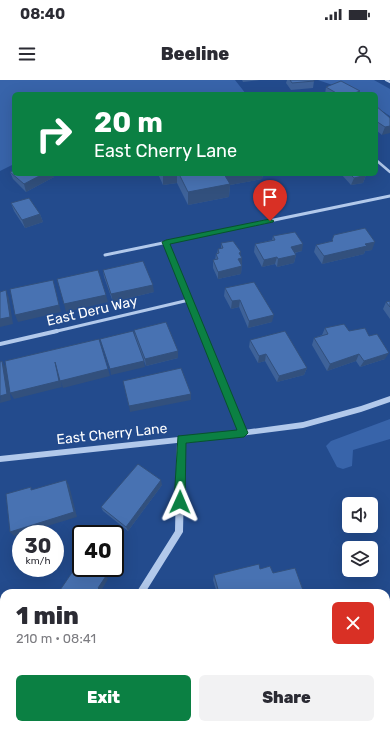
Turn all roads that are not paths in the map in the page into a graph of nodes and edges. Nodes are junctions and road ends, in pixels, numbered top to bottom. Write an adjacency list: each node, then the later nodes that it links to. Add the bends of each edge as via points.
1 (386, 80): 2 (street)
2 (390, 82)
3 (378, 162): 4 (street)
4 (390, 172)
5 (390, 196): 6 (street)
6 (166, 242): 7 (street); 8 (street)
7 (105, 255)
8 (189, 300): 9 (street, East Deru Way); 11 (street)
9 (0, 344)
10 (390, 399): 11 (street, East Cherry Lane, via 303,425)
11 (244, 433): 12 (street, East Cherry Lane)
12 (181, 439): 13 (street, East Cherry Lane); 14 (street, via 179,532)
13 (0, 459)
14 (143, 589)

